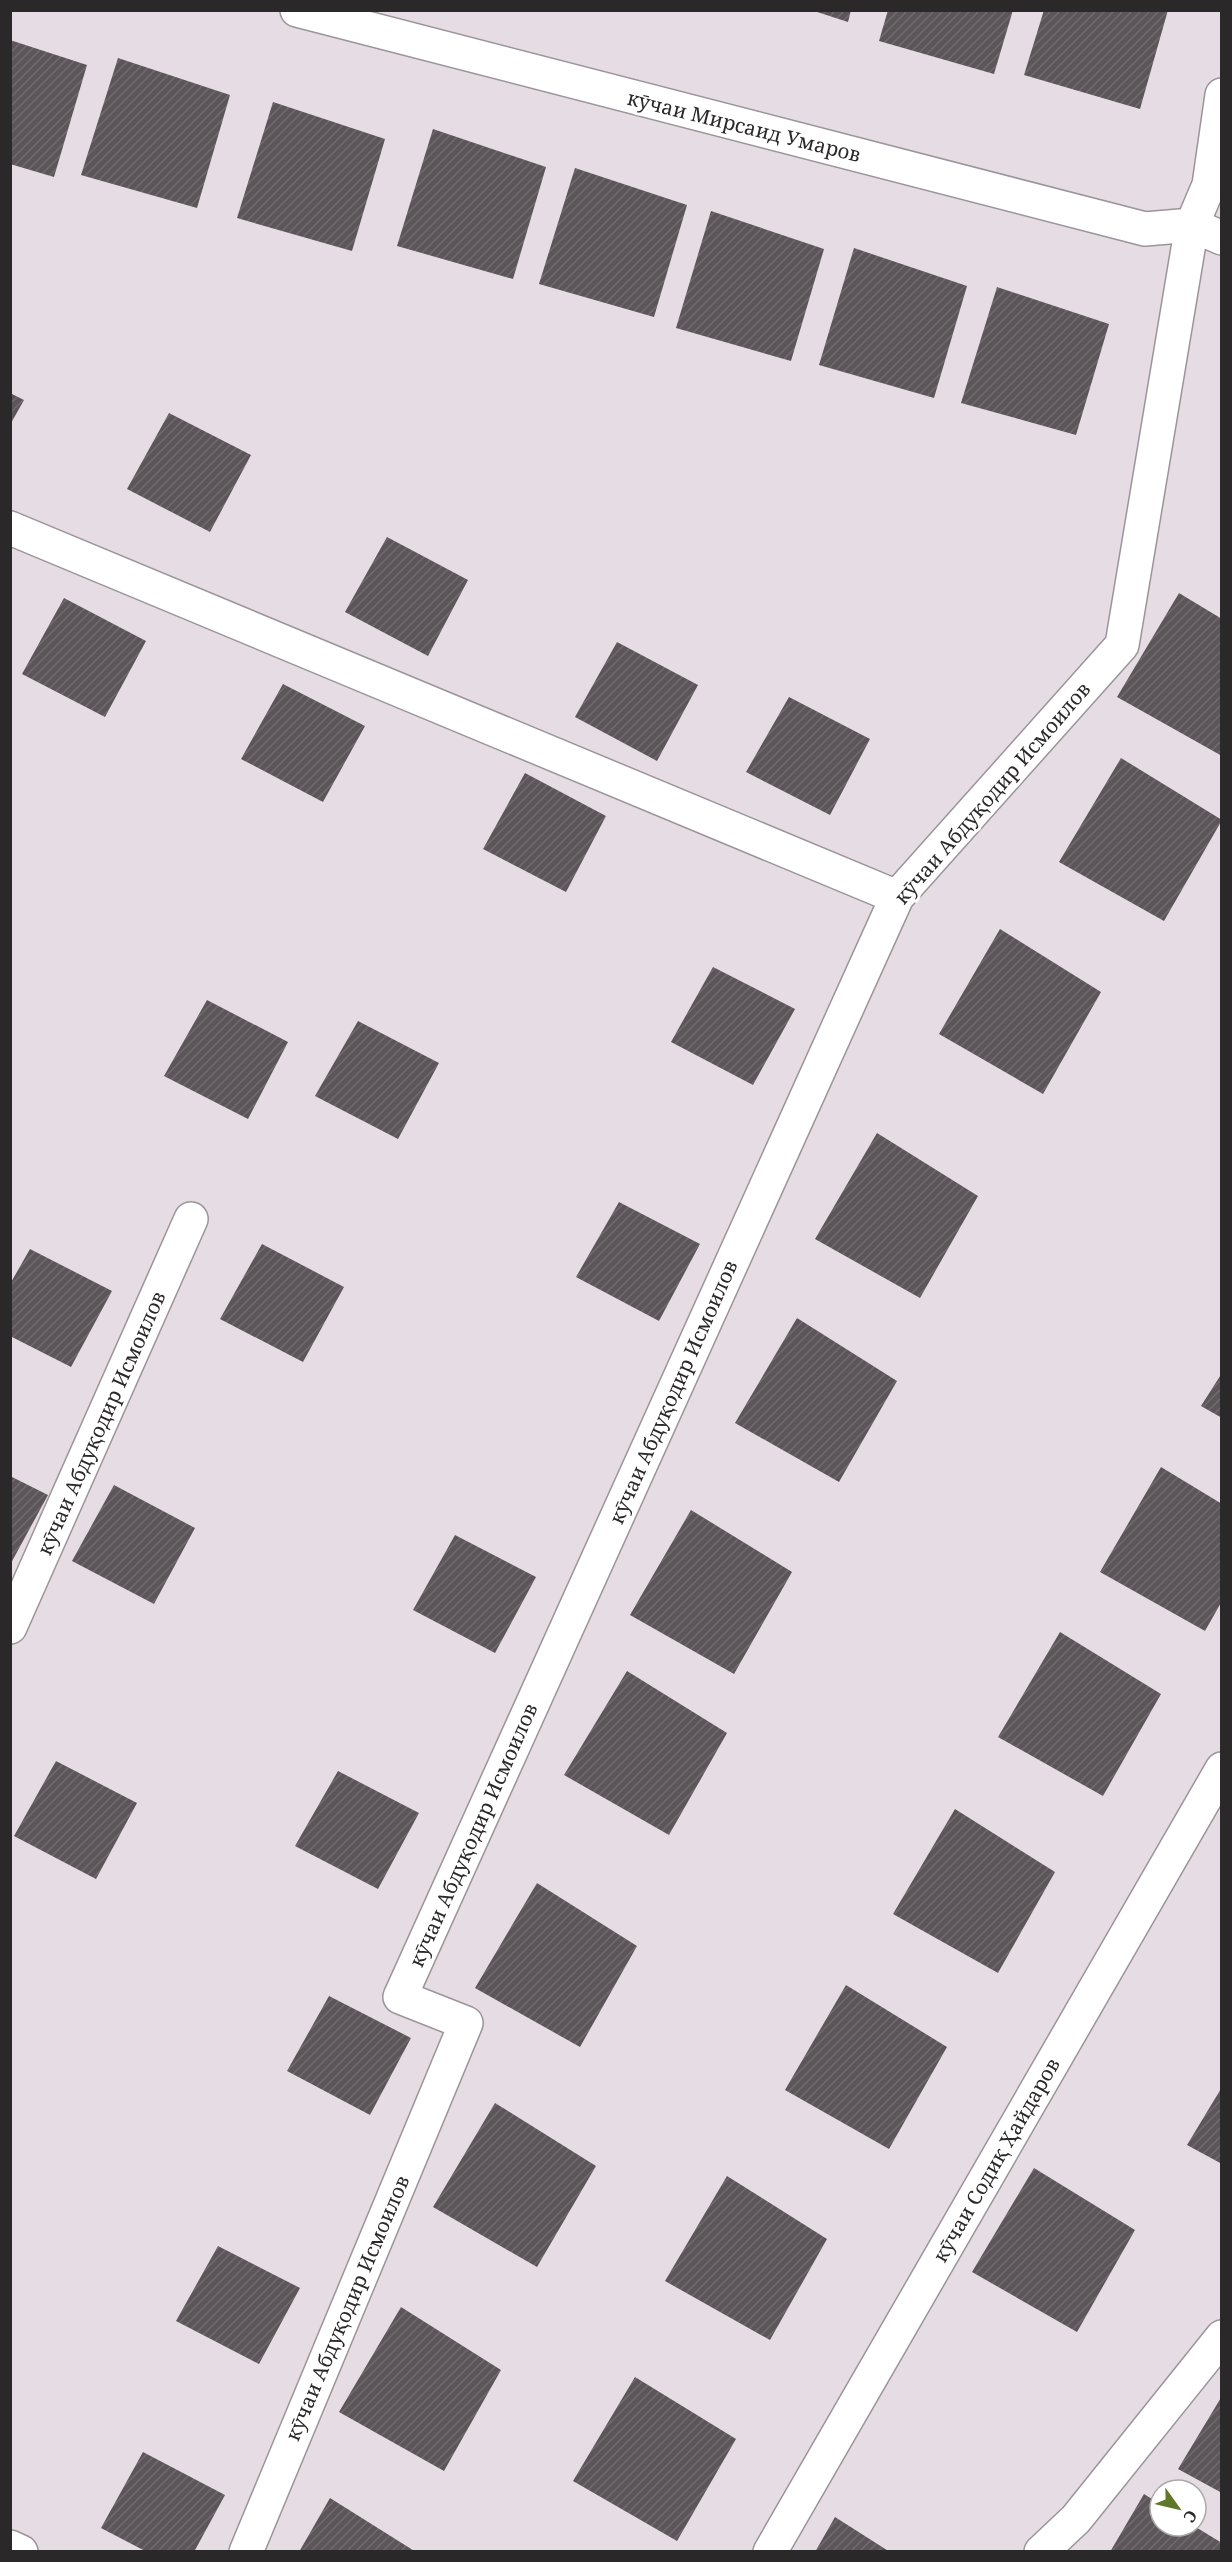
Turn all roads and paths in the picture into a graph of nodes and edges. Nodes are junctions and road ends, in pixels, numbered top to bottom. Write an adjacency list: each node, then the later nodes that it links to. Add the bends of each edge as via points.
1 (297, 10): 3 (street, кӯчаи Мирсаид Умаров, via 1145,229)
2 (1221, 95): 3 (street, кӯчаи Абдуқодир Исмоилов, via 1209,185)
3 (1192, 225): 4 (street); 6 (street, кӯчаи Абдуқодир Исмоилов, via 1122,645)
4 (1221, 238)
5 (10, 528): 6 (street)
6 (897, 897): 13 (street, кӯчаи Абдуқодир Исмоилов, via 400,1997 466,2024)
7 (191, 1219): 8 (street, кӯчаи Абдуқодир Исмоилов)
8 (10, 1627)
9 (1221, 1769): 14 (street, кӯчаи Содиқ Ҳайдаров)
10 (1221, 2337): 15 (street, via 1076,2519)
11 (10, 2547): 12 (street)
12 (21, 2552)
13 (246, 2552)
14 (770, 2552)
15 (1041, 2552)

